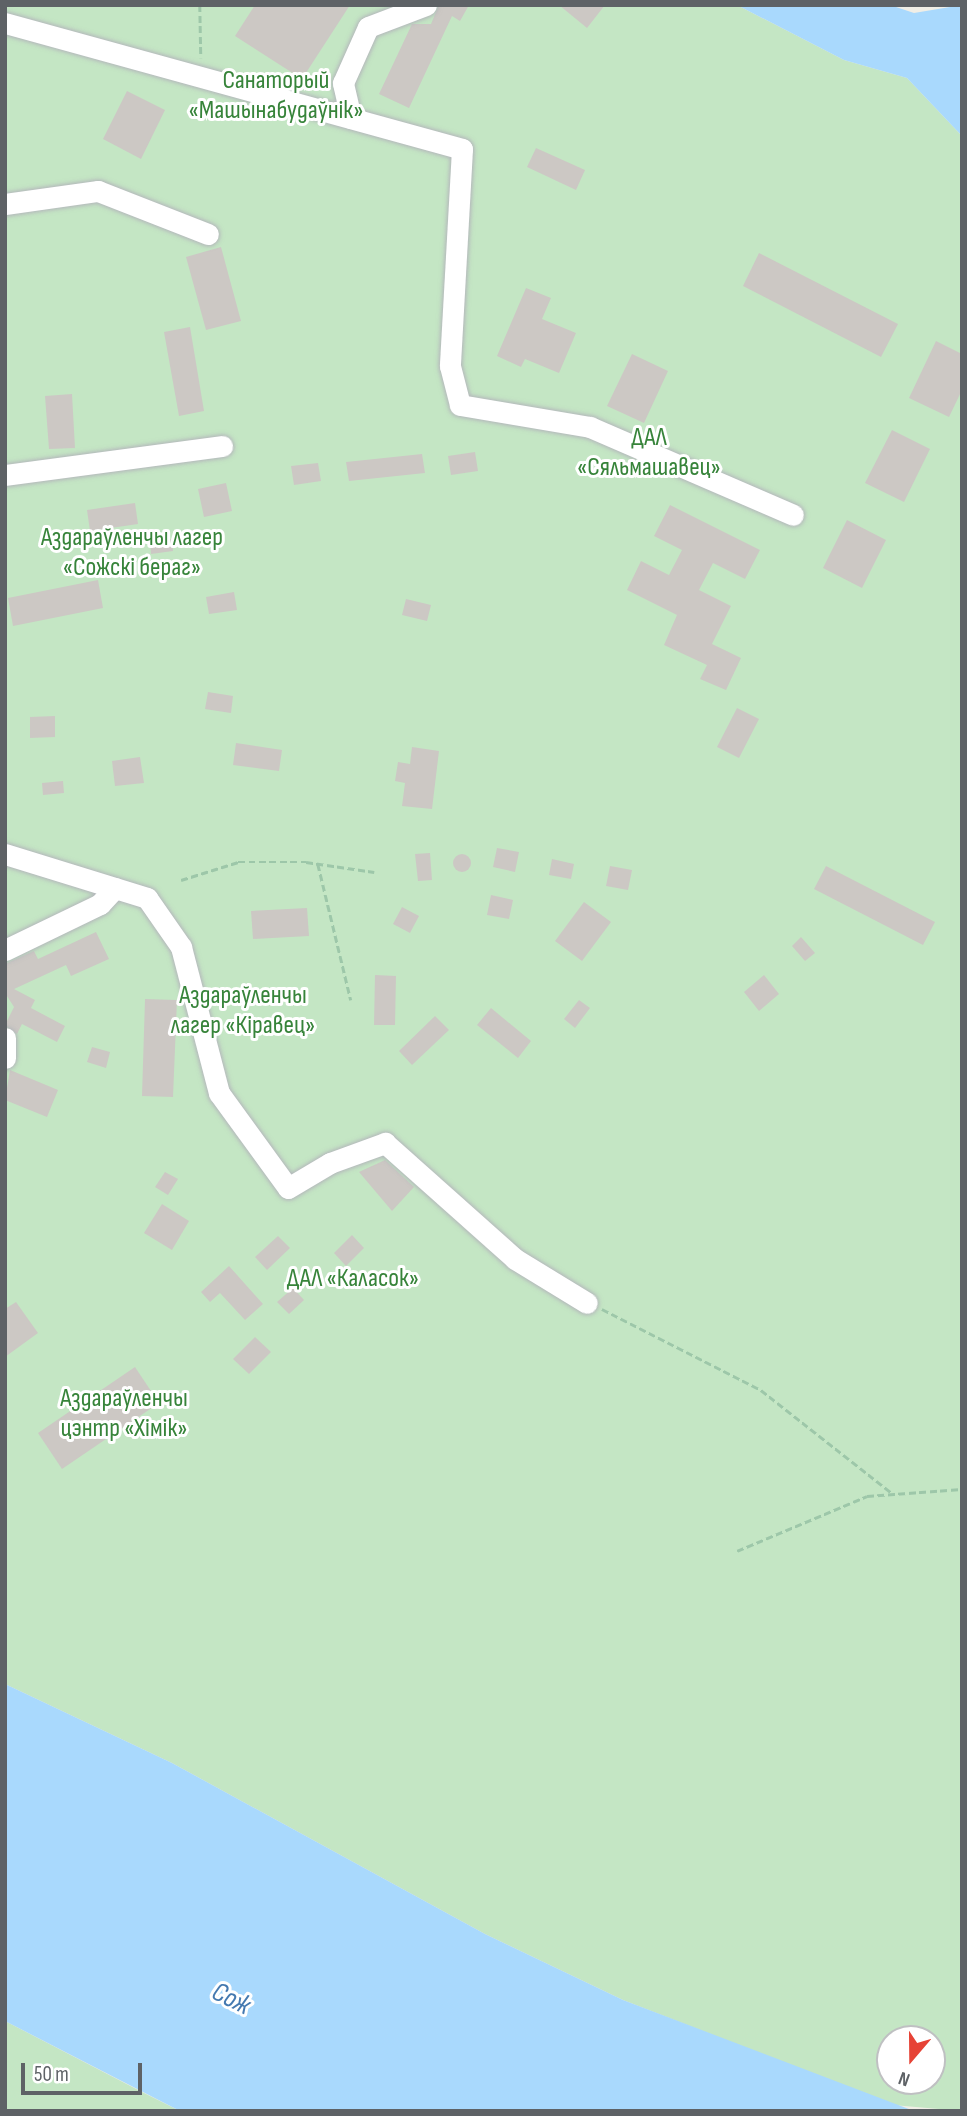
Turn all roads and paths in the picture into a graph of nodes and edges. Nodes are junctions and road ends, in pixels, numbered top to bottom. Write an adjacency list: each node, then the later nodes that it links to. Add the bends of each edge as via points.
1 (200, 5): 4 (path)
2 (426, 5): 5 (street, via 368,27 343,83)
3 (5, 23): 4 (street)
4 (202, 77): 5 (street)
5 (352, 118): 10 (street, via 462,149 450,366 460,405 590,427)
6 (5, 204): 7 (street, via 98,191)
7 (208, 234)
8 (222, 446): 9 (street)
9 (5, 475)
10 (793, 515)
11 (5, 854): 15 (street)
12 (318, 864): 13 (path); 14 (path, via 238,862); 17 (path)
13 (374, 872)
14 (181, 880)
15 (114, 888): 16 (street, via 100,904); 18 (street, via 148,898 181,947 219,1093 288,1188 330,1163 385,1143 515,1259)
16 (5, 950)
17 (351, 1000)
18 (587, 1303): 20 (path, via 761,1390)
19 (962, 1489): 20 (path)
20 (893, 1494): 21 (path, via 867,1496)
21 (737, 1551)

